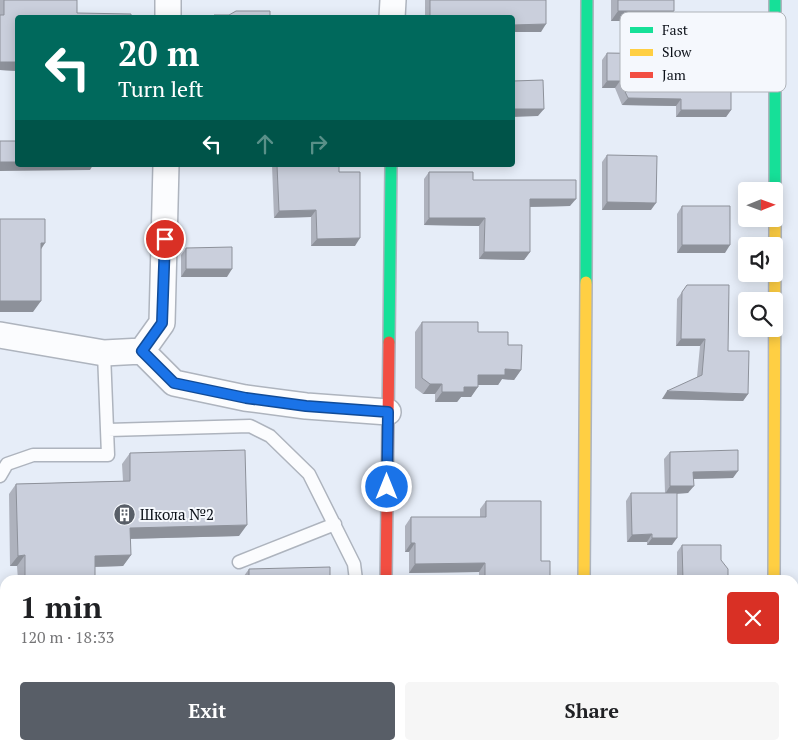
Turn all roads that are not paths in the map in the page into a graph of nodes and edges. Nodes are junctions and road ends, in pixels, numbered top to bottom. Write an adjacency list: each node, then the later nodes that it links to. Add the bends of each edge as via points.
1 (168, 0): 4 (street)
2 (392, 0): 5 (street)
3 (587, 0): 19 (street)
4 (168, 15)
5 (392, 15)
6 (775, 92): 20 (street)
7 (166, 167): 10 (street, via 162,323)
8 (391, 167): 12 (street)
9 (0, 335): 11 (street)
10 (142, 351): 11 (street); 12 (street, via 174,383 263,400)
11 (104, 353): 13 (lane)
12 (388, 412): 18 (street)
13 (108, 430): 14 (lane, via 108,455 33,455 7,464); 15 (lane, via 250,426 270,436 309,474)
14 (0, 476)
15 (334, 524): 16 (lane); 17 (lane, via 354,564)
16 (239, 562)
17 (355, 575)
18 (386, 575)
19 (584, 575)
20 (774, 575)

